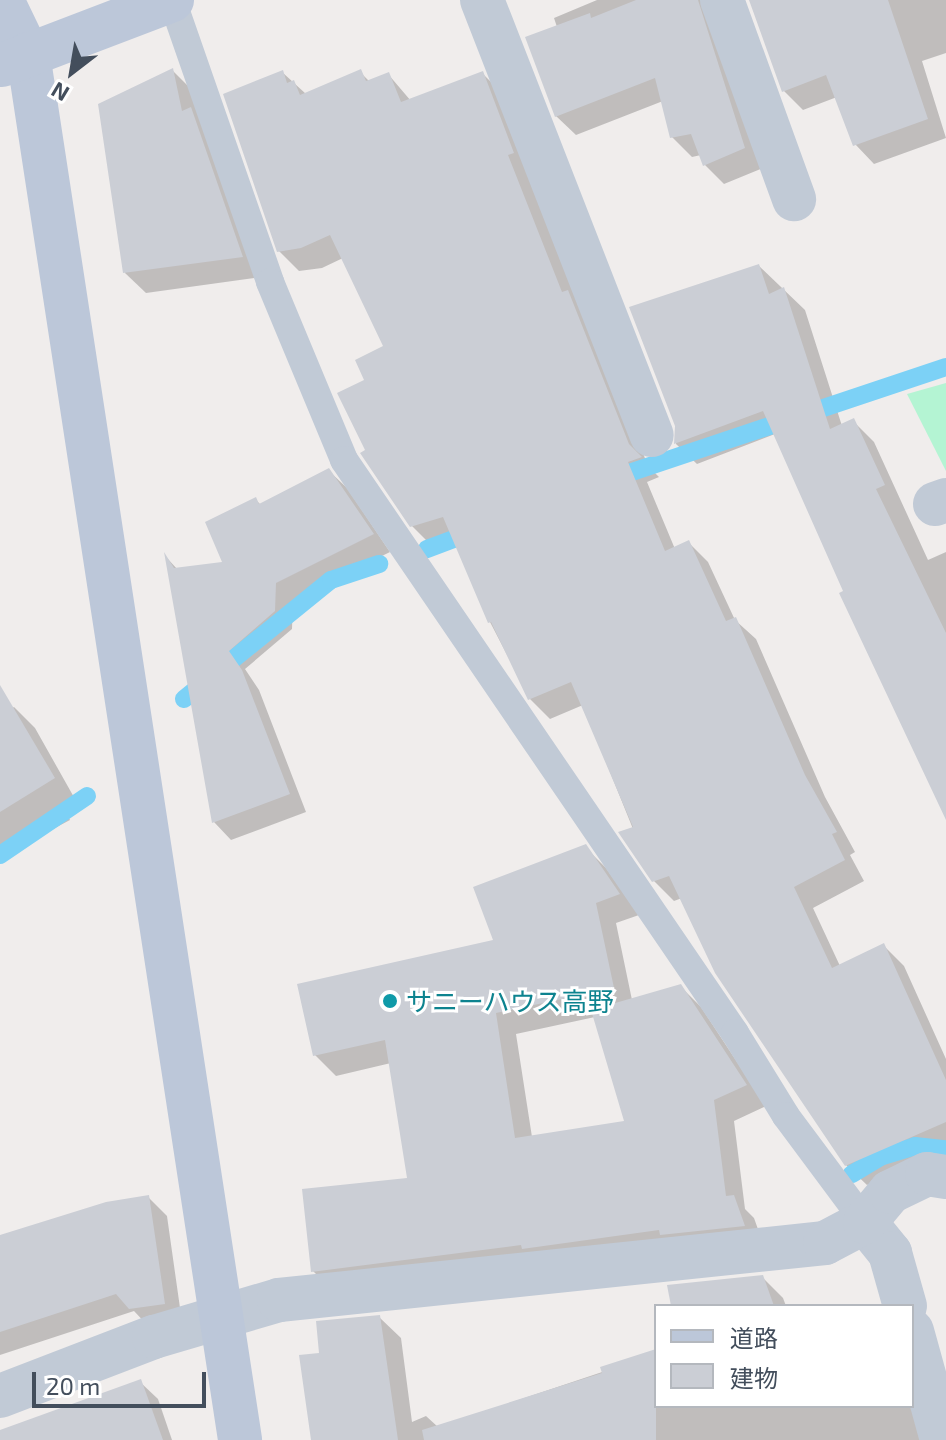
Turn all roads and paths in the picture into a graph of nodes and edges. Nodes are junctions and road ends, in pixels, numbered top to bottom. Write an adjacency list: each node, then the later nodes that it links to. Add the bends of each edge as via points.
1 (2, 0): 5 (street)
2 (172, 0): 5 (street); 9 (lane, via 270,282 344,460 735,1033 786,1116)
3 (482, 0): 7 (street)
4 (722, 0): 6 (street)
5 (14, 60): 11 (street)
6 (794, 199)
7 (652, 435)
8 (946, 1177): 9 (street, via 927,1174 890,1192)
9 (865, 1222): 10 (street, via 890,1253); 11 (street, via 825,1243 279,1300)
10 (904, 1304)
11 (221, 1316): 13 (street); 14 (street)
12 (914, 1338): 15 (street)
13 (0, 1396)
14 (240, 1440)
15 (942, 1440)

